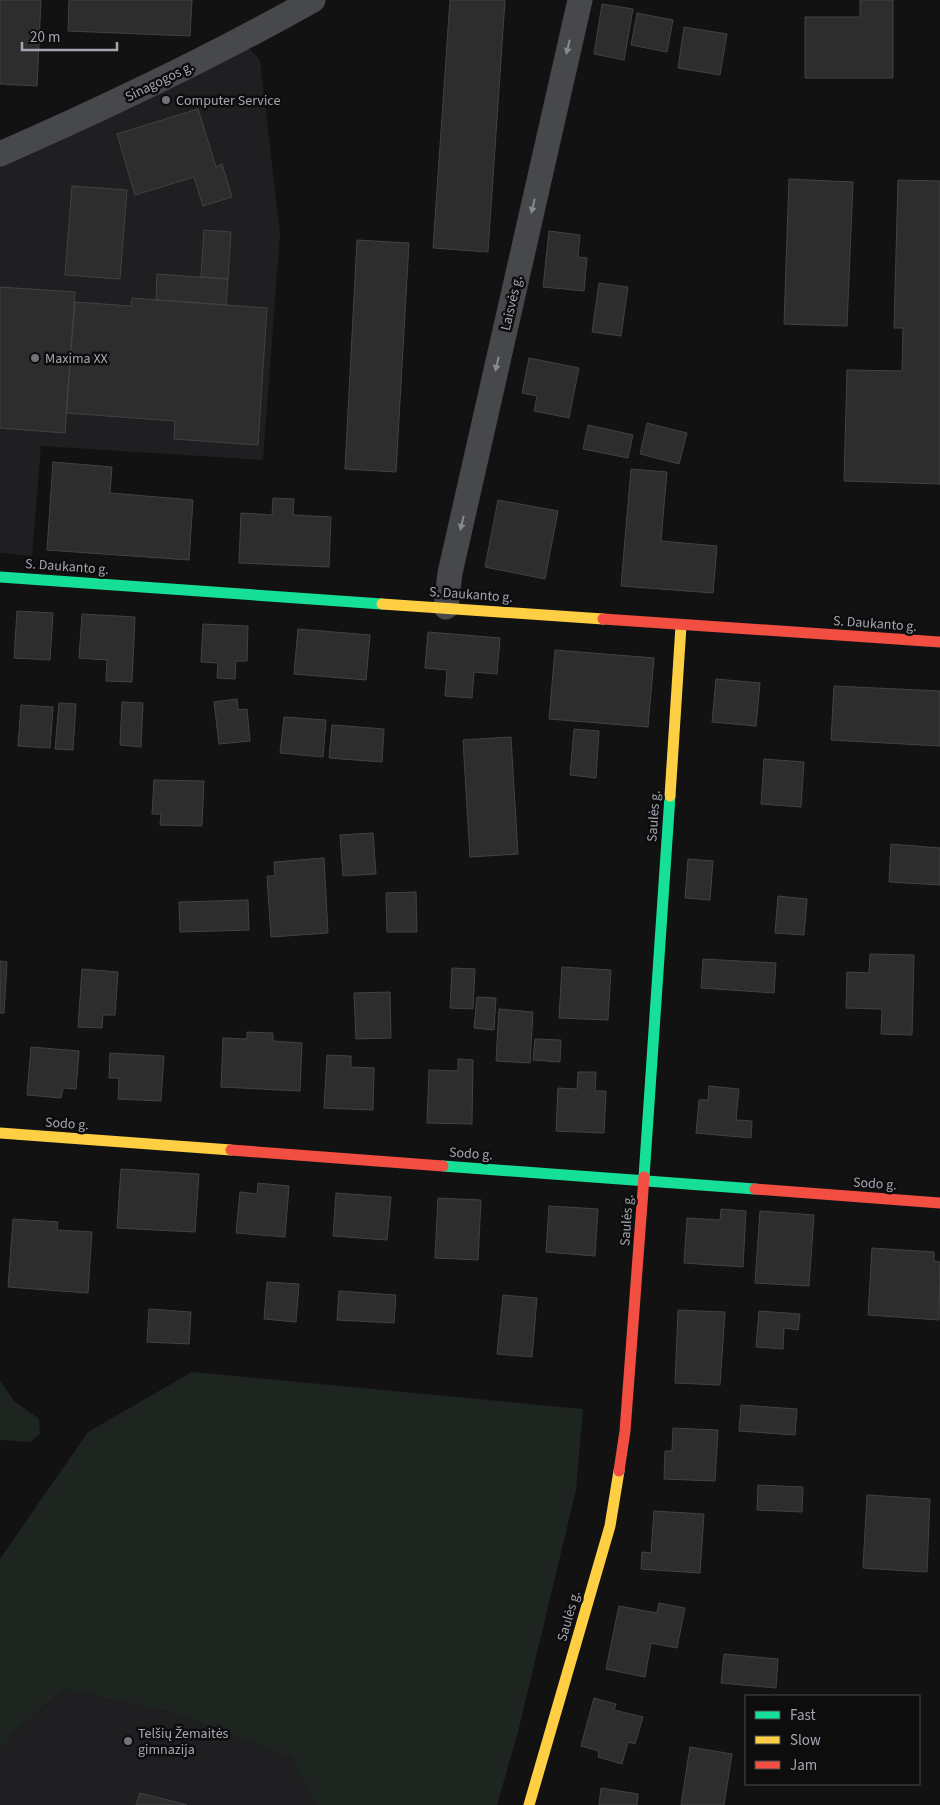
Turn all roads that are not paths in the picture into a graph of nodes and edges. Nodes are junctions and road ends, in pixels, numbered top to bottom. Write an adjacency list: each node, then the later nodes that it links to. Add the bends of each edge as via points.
1 (313, 0): 3 (street, Sinagogos g., via 242,40 85,117)
2 (580, 0): 5 (street, Laisvės g., one-way to 5, via 450,573)
3 (0, 154)
4 (0, 577): 5 (street, S. Daukanto g.)
5 (446, 607): 6 (street, S. Daukanto g.)
6 (681, 626): 7 (street, S. Daukanto g.); 9 (street, Saulės g.)
7 (940, 642)
8 (0, 1133): 9 (street, Sodo g.)
9 (644, 1181): 10 (street, Sodo g.); 11 (street, Saulės g., via 625,1431 610,1526)
10 (940, 1203)
11 (529, 1805)

